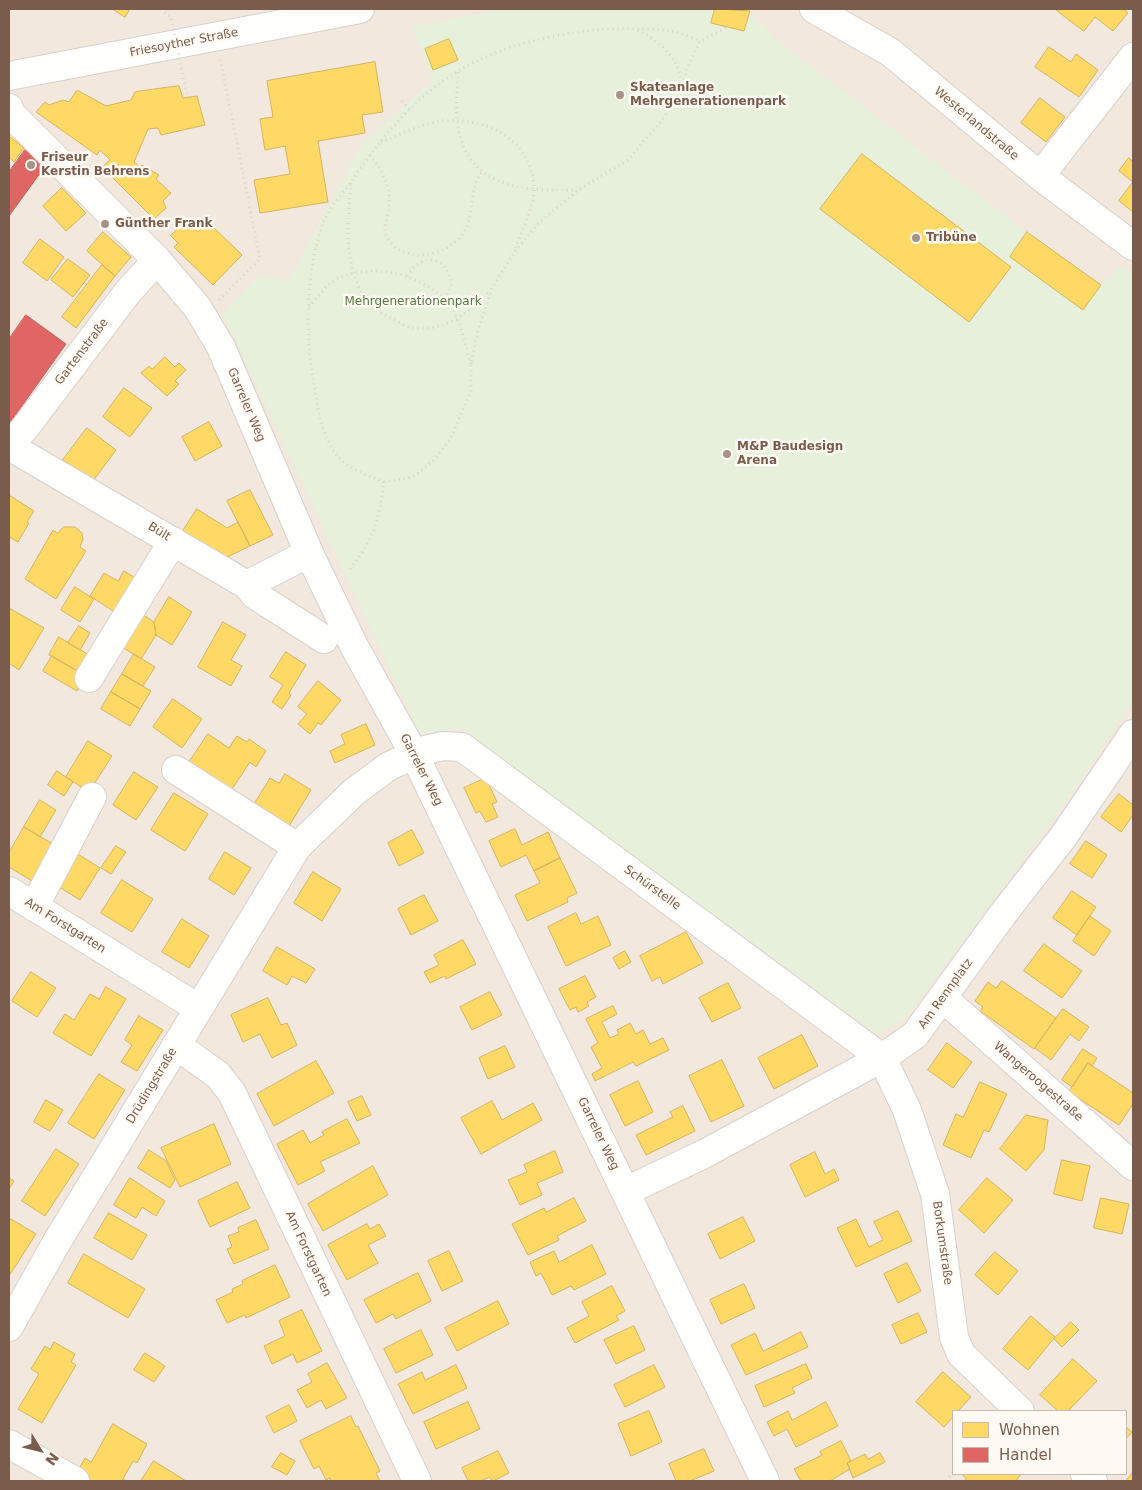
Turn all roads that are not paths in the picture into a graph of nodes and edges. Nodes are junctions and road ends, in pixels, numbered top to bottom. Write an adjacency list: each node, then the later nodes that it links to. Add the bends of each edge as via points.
1 (360, 9): 4 (street, Friesoyther Straße)
2 (814, 9): 6 (street, Westerlandstraße, via 890,52)
3 (1133, 56): 6 (street)
4 (9, 76)
5 (9, 108): 8 (street, Garreler Weg, via 10,113)
6 (1040, 176): 7 (street, Westerlandstraße)
7 (1133, 246)
8 (157, 260): 9 (street, Gartenstraße, via 127,293); 11 (street, Garreler Weg, via 203,316 221,347)
9 (9, 446): 10 (street, Bült)
10 (174, 541): 12 (street, Bült); 14 (street)
11 (309, 553): 12 (street); 16 (street, Garreler Weg, via 354,646)
12 (247, 585): 13 (street, Bült, via 255,595)
13 (324, 639)
14 (89, 678)
15 (1133, 734): 22 (street, Am Rennplatz, via 1064,837 1003,914)
16 (414, 754): 19 (street, Drüdingstraße, via 389,766 354,792); 25 (street, Schürstelle, via 443,746 462,747); 27 (street, Garreler Weg)
17 (176, 770): 19 (street)
18 (92, 797): 21 (street)
19 (297, 847): 23 (street, Drüdingstraße)
20 (9, 891): 21 (street, Am Forstgarten)
21 (34, 906): 23 (street, Am Forstgarten)
22 (943, 998): 25 (street, Am Rennplatz, via 915,1035); 26 (street, Wangeroogestraße)
23 (198, 1008): 24 (street, Drüdingstraße)
24 (176, 1045): 28 (street, Drüdingstraße); 32 (street, Am Forstgarten, via 218,1075 232,1093)
25 (882, 1058): 27 (street, Am Rennplatz, via 704,1154); 29 (street, Borkumstraße, via 907,1110 935,1194 954,1336 961,1354)
26 (1133, 1166)
27 (626, 1191): 33 (street, Garreler Weg)
28 (10, 1321)
29 (1019, 1410)
30 (9, 1444): 31 (street)
31 (75, 1481)
32 (417, 1481)
33 (765, 1481)

